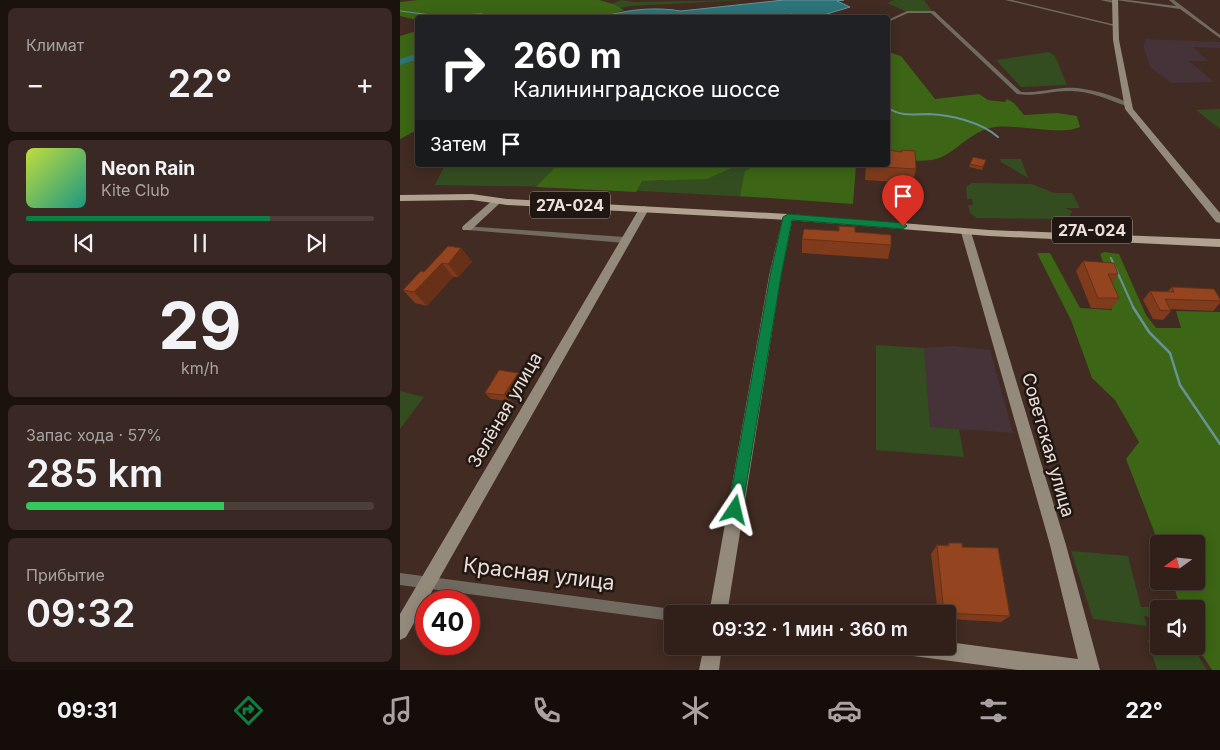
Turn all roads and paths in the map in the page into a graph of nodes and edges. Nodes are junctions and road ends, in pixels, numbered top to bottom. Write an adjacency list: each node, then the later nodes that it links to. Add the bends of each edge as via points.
1 (1008, 0): 7 (street)
2 (1102, 0): 4 (street)
3 (1171, 0): 5 (street)
4 (1116, 1): 5 (street); 7 (street)
5 (1182, 8): 8 (street)
6 (890, 20): 9 (street, via 906,12 932,12 1019,93 1083,90)
7 (1114, 25): 9 (street)
8 (1220, 36)
9 (1127, 104): 14 (street)
10 (400, 198): 11 (main road, 27А-024)
11 (486, 201): 12 (main road, 27А-024); 15 (street); 16 (main road, 27А-024, via 520,195 852,213)
12 (644, 209): 13 (main road, 27А-024); 18 (street, Зелёная улица)
13 (788, 217): 16 (main road, 27А-024); 22 (street, via 775,276)
14 (1220, 220)
15 (467, 228): 18 (street)
16 (965, 228): 17 (main road, 27А-024); 19 (main road, 27А-024); 28 (street, Советская улица, via 1058,545)
17 (1220, 235)
18 (626, 240): 21 (street, Зелёная улица)
19 (1220, 243)
20 (400, 578): 21 (street, Красная улица)
21 (427, 582): 23 (street, Красная улица); 24 (street, Зелёная улица)
22 (720, 605)
23 (664, 614)
24 (400, 631)
25 (956, 653): 28 (street)
26 (712, 655): 27 (street)
27 (709, 670)
28 (1090, 670)

